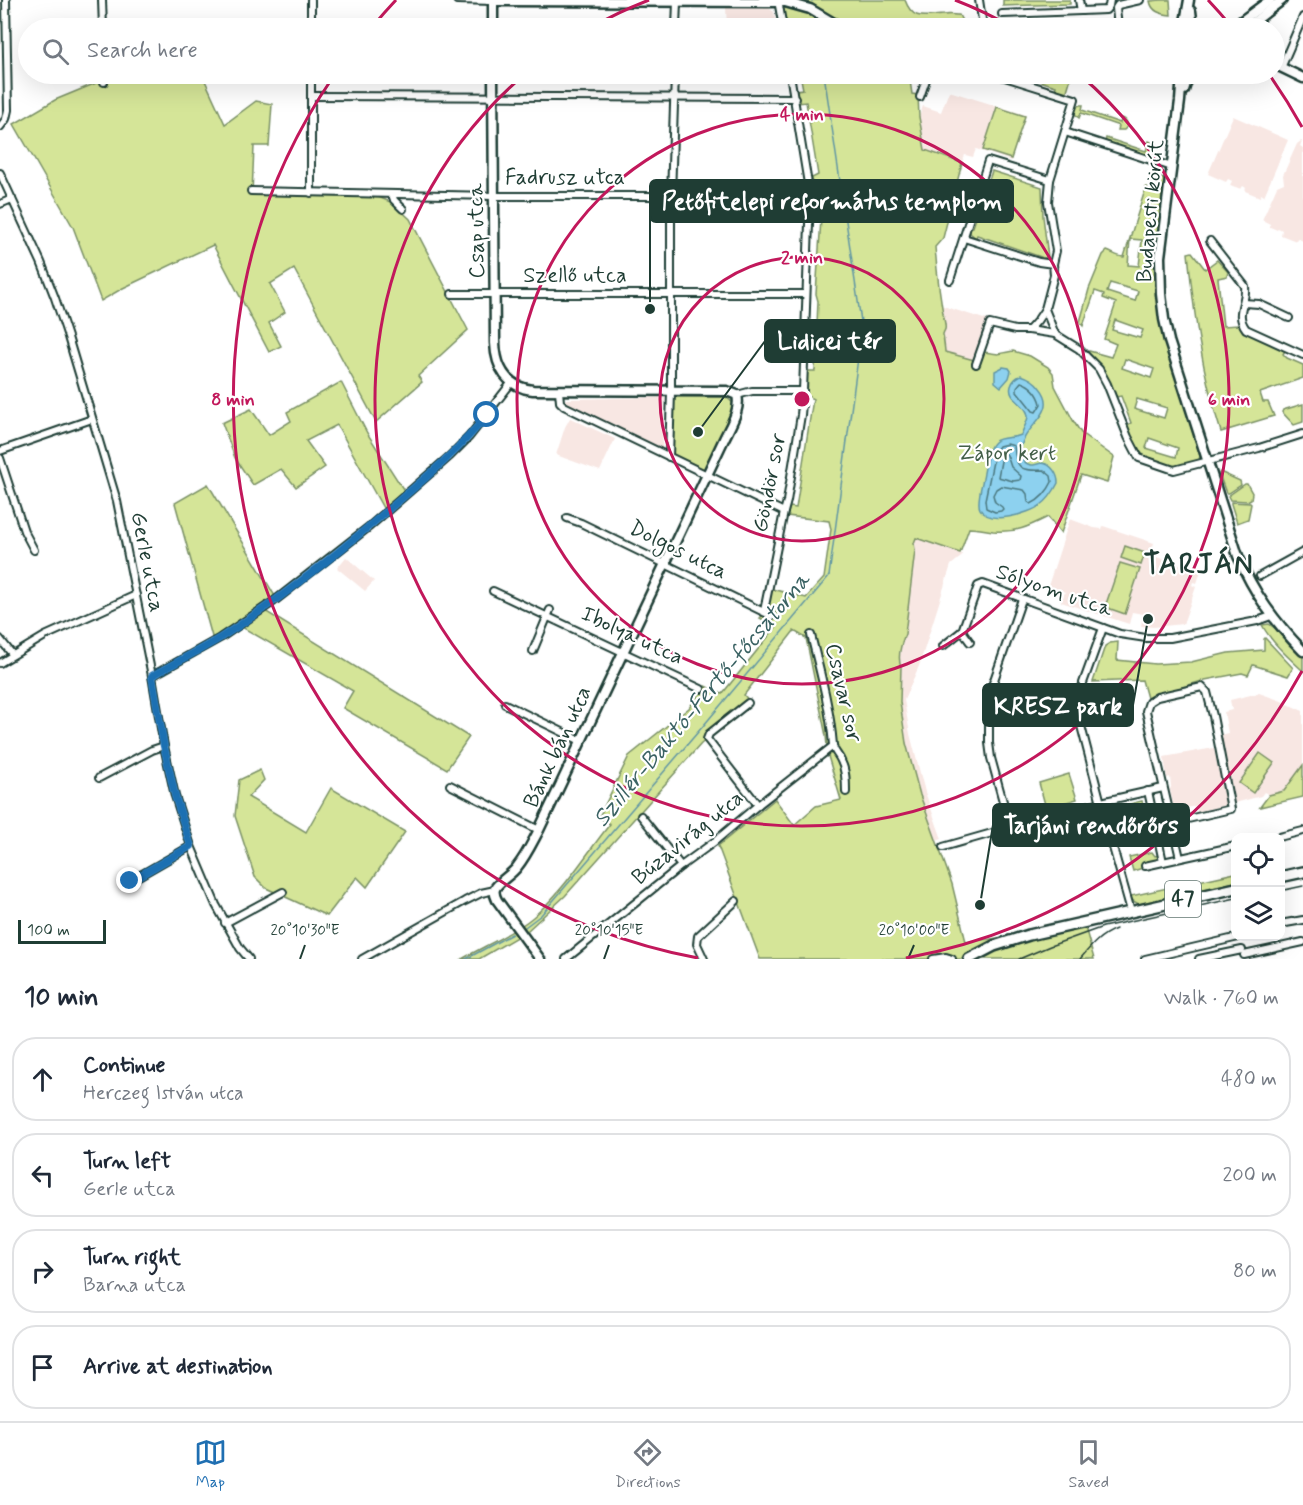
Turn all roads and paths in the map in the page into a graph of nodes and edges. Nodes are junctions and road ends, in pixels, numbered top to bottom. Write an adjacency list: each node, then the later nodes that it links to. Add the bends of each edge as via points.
1 (6, 0): 46 (street, via 8,110)
2 (102, 0): 18 (street)
3 (311, 0): 19 (street)
4 (457, 0): 5 (street)
5 (493, 0): 6 (street); 20 (street)
6 (677, 0): 13 (street); 21 (street)
7 (979, 0): 24 (street)
8 (1079, 0): 15 (street)
9 (1140, 0): 14 (street)
10 (1190, 0): 25 (street); 26 (street)
11 (1270, 0): 27 (street)
12 (1282, 0): 28 (street)
13 (778, 1): 22 (street); 23 (street, via 810,9)
14 (1112, 5): 15 (street, via 1106,10)
15 (1081, 11): 16 (street)
16 (1002, 14)
17 (1303, 16): 29 (street)
18 (103, 18)
19 (311, 18)
20 (493, 18)
21 (676, 18)
22 (781, 18)
23 (825, 18)
24 (982, 18)
25 (1186, 18)
26 (1192, 18)
27 (1250, 18)
28 (1254, 18)
29 (1285, 52)
30 (1285, 69): 31 (street)
31 (1303, 78)
32 (311, 84): 40 (street)
33 (493, 84): 42 (street, Csap utca)
34 (675, 84): 43 (street)
35 (792, 84): 44 (street, Göndör sor)
36 (925, 84): 41 (street)
37 (1028, 84): 47 (street, via 1075,99)
38 (1181, 84): 45 (street, Budapesti körút)
39 (1186, 84): 45 (street, Budapesti körút)
40 (311, 96): 42 (street); 52 (street)
41 (921, 97)
42 (494, 98): 43 (street); 54 (street, Csap utca)
43 (674, 98): 44 (street); 55 (street)
44 (795, 98): 56 (street, Göndör sor)
45 (1180, 101): 48 (street, Budapesti körút)
46 (0, 127)
47 (1065, 132): 48 (street); 50 (street)
48 (1172, 166): 85 (street, Budapesti körút, via 1160,257 1164,320)
49 (0, 173): 57 (street, Gerle utca)
50 (1050, 180): 60 (street, via 988,161); 62 (street, via 1048,202 1056,251)
51 (251, 191): 52 (street, Fadrusz utca)
52 (310, 193): 53 (street, Fadrusz utca)
53 (392, 194): 54 (street, Fadrusz utca); 59 (street)
54 (494, 196): 55 (street, Fadrusz utca); 65 (street, Csap utca)
55 (671, 196): 56 (street, Fadrusz utca); 67 (street)
56 (810, 196): 66 (street, Göndör sor)
57 (12, 199): 58 (street); 80 (street, Gerle utca, via 55,298)
58 (0, 204)
59 (403, 209)
60 (964, 238): 62 (street); 63 (street)
61 (1210, 241): 68 (street, via 1245,286)
62 (1053, 264): 69 (street)
63 (950, 280)
64 (452, 294): 65 (street, Szellő utca)
65 (495, 294): 67 (street, Szellő utca); 75 (street, Csap utca, via 495,355)
66 (806, 294): 67 (street, Szellő utca); 77 (street, Göndör sor)
67 (671, 295): 78 (street)
68 (1244, 303): 70 (street, via 1258,304); 73 (street, via 1240,321 1246,329)
69 (1045, 309): 71 (street); 72 (street)
70 (1289, 318)
71 (1029, 330): 72 (street); 74 (street, via 990,324)
72 (1054, 334): 85 (street, via 1080,349 1098,369 1139,458 1174,470)
73 (1303, 355)
74 (976, 364)
75 (512, 382): 76 (street, via 528,390); 111 (street, via 469,437 370,526 273,602 220,638)
76 (559, 391): 78 (street); 83 (street, via 564,406)
77 (803, 391): 79 (street, via 752,391); 87 (street, Göndör sor)
78 (671, 392): 79 (street); 83 (street)
79 (737, 395): 86 (street, Bánk bán utca, via 737,410)
80 (92, 419): 82 (street); 94 (street, Gerle utca, via 117,501)
81 (1303, 434): 85 (street)
82 (0, 451)
83 (669, 457): 86 (street)
84 (0, 458): 89 (street)
85 (1207, 462): 99 (street, Budapesti körút, via 1238,556 1251,586)
86 (706, 475): 87 (street); 91 (street, Bánk bán utca)
87 (784, 512): 96 (street, Göndör sor)
88 (567, 518): 91 (street, Dolgos utca)
89 (34, 550)
90 (1303, 552): 92 (street)
91 (665, 563): 96 (street, Dolgos utca); 107 (street, Bánk bán utca)
92 (1260, 576)
93 (493, 591): 97 (street, Ibolya utca)
94 (136, 595): 109 (street); 111 (street, Gerle utca)
95 (1022, 599): 100 (street, Sólyom utca); 101 (street, Sólyom utca, via 978,586); 127 (street, via 988,704 991,758)
96 (764, 611): 98 (street, Dolgos utca)
97 (548, 613): 106 (street, Ibolya utca); 107 (street, Ibolya utca)
98 (772, 616)
99 (1271, 616): 100 (street, Sólyom utca, via 1157,639 1120,634); 108 (street, Budapesti körút)
100 (1102, 627): 123 (street, via 1079,707)
101 (962, 631): 104 (street); 105 (street)
102 (811, 635): 117 (street, Csavar sor)
103 (0, 639): 109 (street)
104 (970, 642)
105 (943, 646)
106 (533, 651)
107 (623, 651): 112 (street, Ibolya utca); 115 (street, Bánk bán utca)
108 (1303, 651)
109 (12, 654): 110 (street)
110 (0, 663)
111 (152, 676): 116 (street, Gerle utca)
112 (701, 689)
113 (748, 703): 124 (street, via 707,739)
114 (505, 704): 115 (street)
115 (581, 741): 128 (street, Bánk bán utca)
116 (164, 746): 118 (street); 131 (street, Gerle utca)
117 (832, 746): 122 (street, Csavar sor, via 844,768); 124 (street, Búzavirág utca)
118 (99, 778)
119 (450, 785): 128 (street)
120 (1163, 788): 121 (street); 126 (street); 126 (street, via 1147,706 1156,696 1204,688 1231,809 1188,819)
121 (1148, 791): 123 (street); 135 (street)
122 (846, 792)
123 (1101, 802): 127 (street); 145 (street)
124 (758, 805): 136 (street, Búzavirág utca)
125 (641, 816): 136 (street)
126 (1170, 817): 134 (street)
127 (1010, 827): 132 (street)
128 (539, 830): 142 (street, Bánk bán utca, via 518,867)
129 (1303, 831): 130 (street)
130 (1285, 835)
131 (191, 846): 140 (street); 147 (street, Gerle utca)
132 (943, 847)
133 (1231, 847): 134 (street)
134 (1180, 858): 135 (street)
135 (1163, 862): 137 (street)
136 (681, 866): 155 (street, Búzavirág utca)
137 (1145, 866)
138 (1303, 872): 139 (main road)
139 (1285, 877)
140 (130, 881)
141 (1231, 889): 145 (main road, 47)
142 (495, 890): 153 (street, Bánk bán utca, via 465,901); 154 (street, via 497,900)
143 (283, 892): 147 (street)
144 (736, 901): 156 (street, via 698,936)
145 (1131, 911): 159 (main road, 47, via 1029,934)
146 (1303, 920): 148 (street)
147 (225, 923): 152 (street, Gerle utca)
148 (1285, 923)
149 (1231, 939): 160 (street)
150 (1303, 942): 151 (street)
151 (1244, 954): 161 (street)
152 (249, 959)
153 (362, 959)
154 (540, 959)
155 (566, 959)
156 (704, 959)
157 (933, 959): 158 (street)
158 (952, 959)
159 (969, 959)
160 (1144, 959)
161 (1199, 959)

